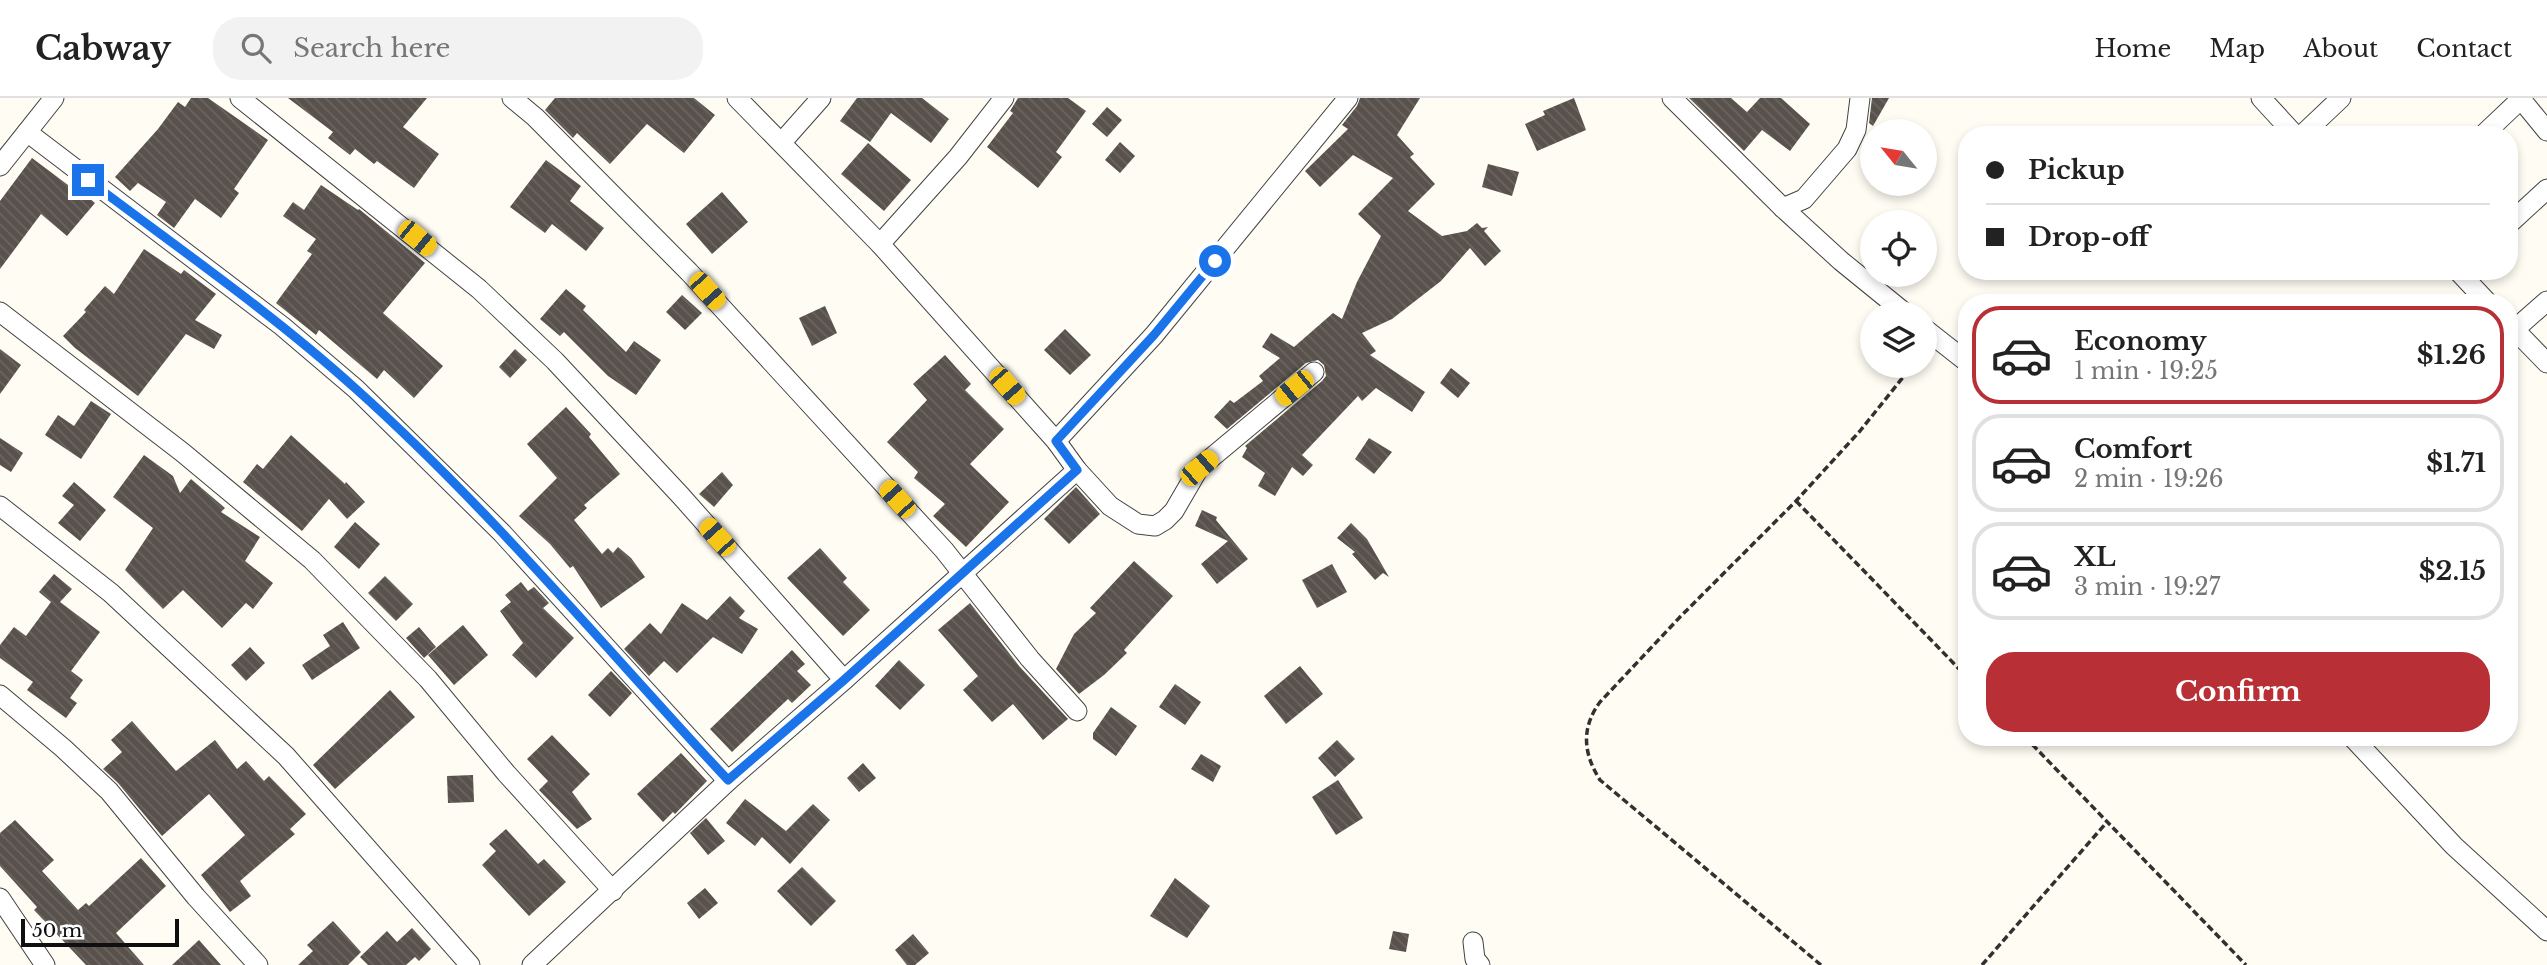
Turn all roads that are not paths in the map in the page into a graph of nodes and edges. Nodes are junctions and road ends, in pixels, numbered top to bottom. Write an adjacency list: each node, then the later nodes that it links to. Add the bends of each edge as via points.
1 (54, 98): 17 (street)
2 (240, 98): 39 (street, via 479,289 555,360)
3 (512, 98): 38 (street, via 689,272)
4 (737, 98): 18 (street)
5 (821, 98): 18 (street)
6 (1004, 98): 23 (street)
7 (1348, 98): 35 (street, via 1154,335)
8 (1672, 98): 21 (street)
9 (1860, 98): 21 (street, via 1856,130 1847,149 1804,199)
10 (2261, 98): 13 (street)
11 (2341, 98): 14 (street)
12 (2521, 99): 15 (street); 16 (street)
13 (2287, 126)
14 (2311, 126)
15 (2492, 126)
16 (2547, 131)
17 (27, 132): 19 (street); 43 (street, via 282,326 356,389 502,533)
18 (782, 142): 23 (street)
19 (0, 166)
20 (2547, 189): 22 (street)
21 (1783, 208): 26 (street)
22 (2518, 216)
23 (880, 244): 35 (street)
24 (2466, 280): 25 (street)
25 (2480, 294)
26 (1890, 301)
27 (2547, 301): 29 (street)
28 (0, 312): 44 (street, via 182,452 312,560 429,679)
29 (2518, 323)
30 (2518, 334): 33 (street)
31 (1937, 339): 32 (street)
32 (1958, 355)
33 (2547, 363)
34 (1314, 372): 36 (street, via 1199,468 1174,511 1155,526 1138,524 1110,506)
35 (1056, 441): 36 (street)
36 (1077, 470): 38 (street)
37 (0, 506): 50 (street, via 111,593 286,756)
38 (962, 572): 39 (street); 41 (street)
39 (844, 680): 43 (street)
40 (0, 695): 49 (street, via 109,791)
41 (1077, 712)
42 (2360, 746): 46 (street, via 2454,846)
43 (728, 780): 44 (street)
44 (612, 891): 51 (street)
45 (0, 898): 48 (street)
46 (2547, 931)
47 (1473, 942): 52 (street)
48 (45, 965)
49 (258, 965)
50 (470, 965)
51 (532, 965)
52 (1480, 965)

